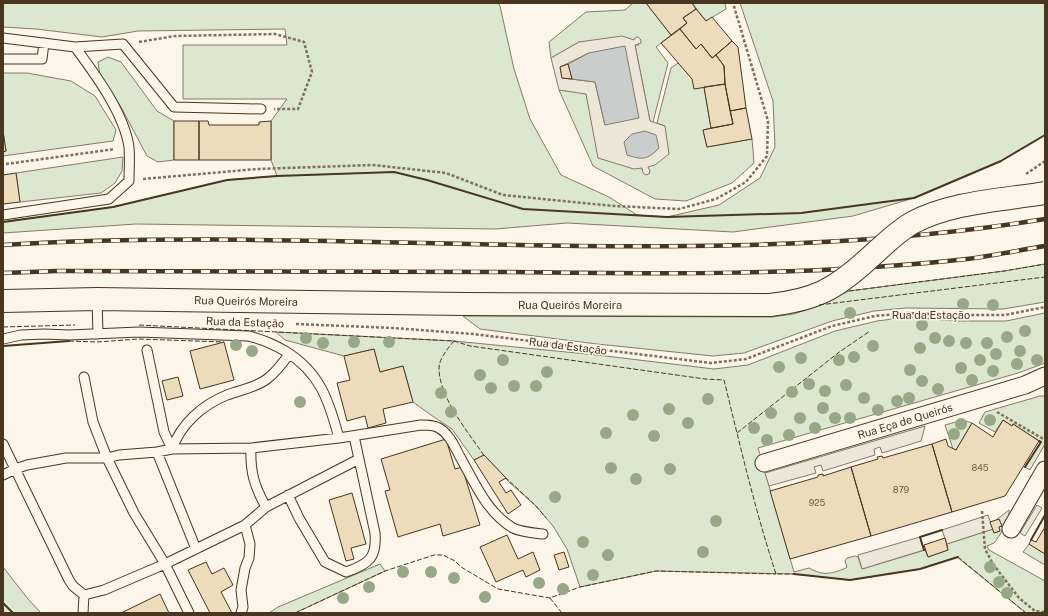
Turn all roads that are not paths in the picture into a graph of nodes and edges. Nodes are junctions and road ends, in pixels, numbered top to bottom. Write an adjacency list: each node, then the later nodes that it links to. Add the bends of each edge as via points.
1 (3, 38): 2 (lane)
2 (44, 43): 3 (lane); 4 (lane, via 42,59)
3 (75, 47): 5 (lane, via 123,44 174,107); 7 (lane, via 102,84 121,121 129,146 129,180 109,199)
4 (3, 59)
5 (261, 109)
6 (1045, 193): 8 (main road, Rua Queirós Moreira, bridge, via 963,206 934,214 901,230 850,276 832,288 815,296 770,305)
7 (3, 215)
8 (97, 299): 9 (main road, Rua Queirós Moreira); 10 (lane)
9 (3, 301)
10 (98, 334): 11 (lane, via 21,335); 13 (lane, via 139,332 248,336 262,339)
11 (3, 339)
12 (147, 350): 22 (lane, via 164,432)
13 (290, 354): 19 (lane, via 305,366 324,392); 22 (lane, via 266,380 221,398 201,410 182,428)
14 (1045, 376): 16 (street, Rua Eça de Queirós)
15 (84, 377): 24 (lane, via 93,422)
16 (1025, 385): 17 (street); 26 (street, Rua Eça de Queirós)
17 (1045, 386)
18 (354, 436): 19 (lane); 25 (lane); 34 (lane, via 421,425 439,427 452,442 495,513 514,529)
19 (339, 438): 21 (lane)
20 (3, 444): 27 (lane)
21 (251, 448): 22 (lane); 31 (lane, via 252,477)
22 (172, 449): 23 (lane)
23 (157, 452): 24 (lane); 35 (lane)
24 (107, 458): 27 (lane, via 66,458); 36 (lane, via 134,513)
25 (359, 459): 30 (lane); 30 (lane, via 376,544 374,554 360,567 346,572 325,562)
26 (764, 463)
27 (15, 469): 29 (lane); 37 (lane, via 72,586)
28 (1045, 470): 33 (street)
29 (3, 475)
30 (288, 495): 31 (lane)
31 (266, 507): 32 (lane)
32 (245, 525): 35 (lane); 40 (lane, via 250,544 241,590)
33 (1011, 529)
34 (543, 534)
35 (196, 549): 36 (lane)
36 (165, 564): 37 (lane, via 104,590); 39 (lane)
37 (84, 595): 38 (lane)
38 (83, 613)
39 (190, 613)
40 (241, 613)

